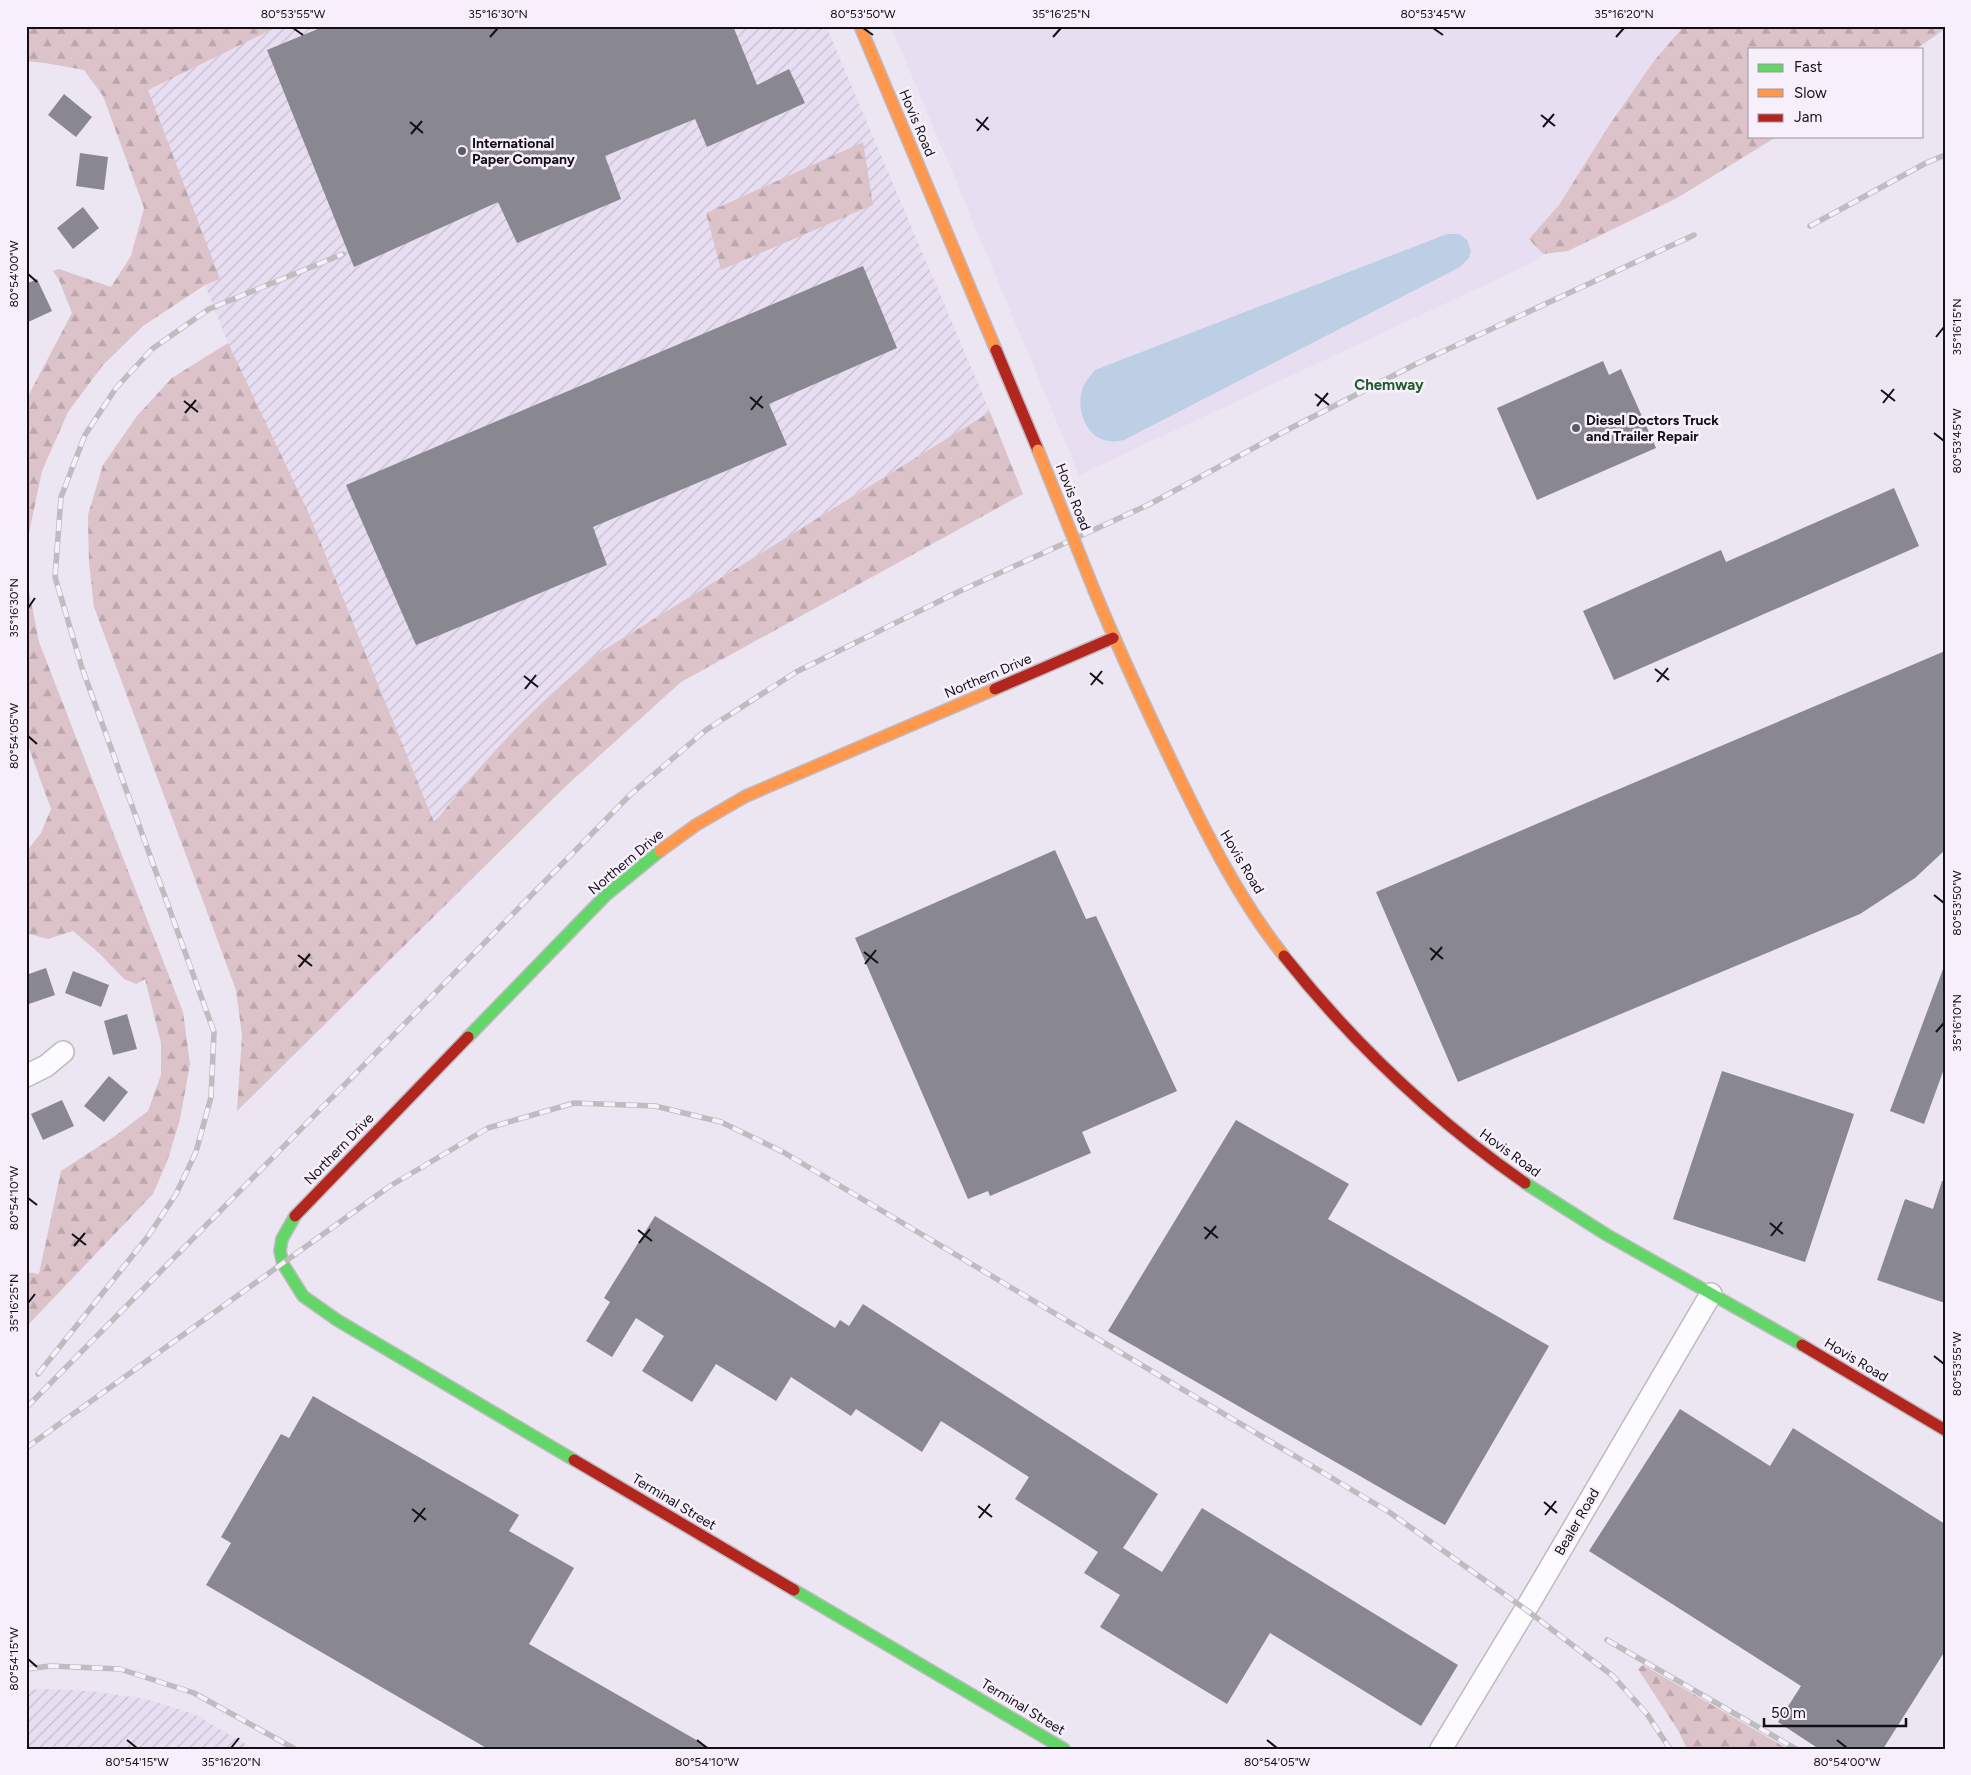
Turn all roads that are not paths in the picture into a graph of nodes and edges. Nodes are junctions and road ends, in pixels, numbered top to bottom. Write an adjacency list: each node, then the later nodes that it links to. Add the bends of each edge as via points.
1 (860, 26): 2 (street, Hovis Road, bridge, via 1038,450)
2 (1113, 638): 5 (street, Northern Drive, via 773,784 696,825 648,859 606,895 294,1217 282,1239); 6 (street, Hovis Road, via 1198,816 1233,879 1300,975 1350,1033 1463,1138 1524,1183)
3 (63, 1052): 4 (street)
4 (26, 1076)
5 (283, 1264): 8 (street, Terminal Street, via 303,1296 337,1320)
6 (1711, 1294): 7 (street, Hovis Road); 9 (street, Bealer Road)
7 (1945, 1430)
8 (1064, 1749)
9 (1441, 1749)

